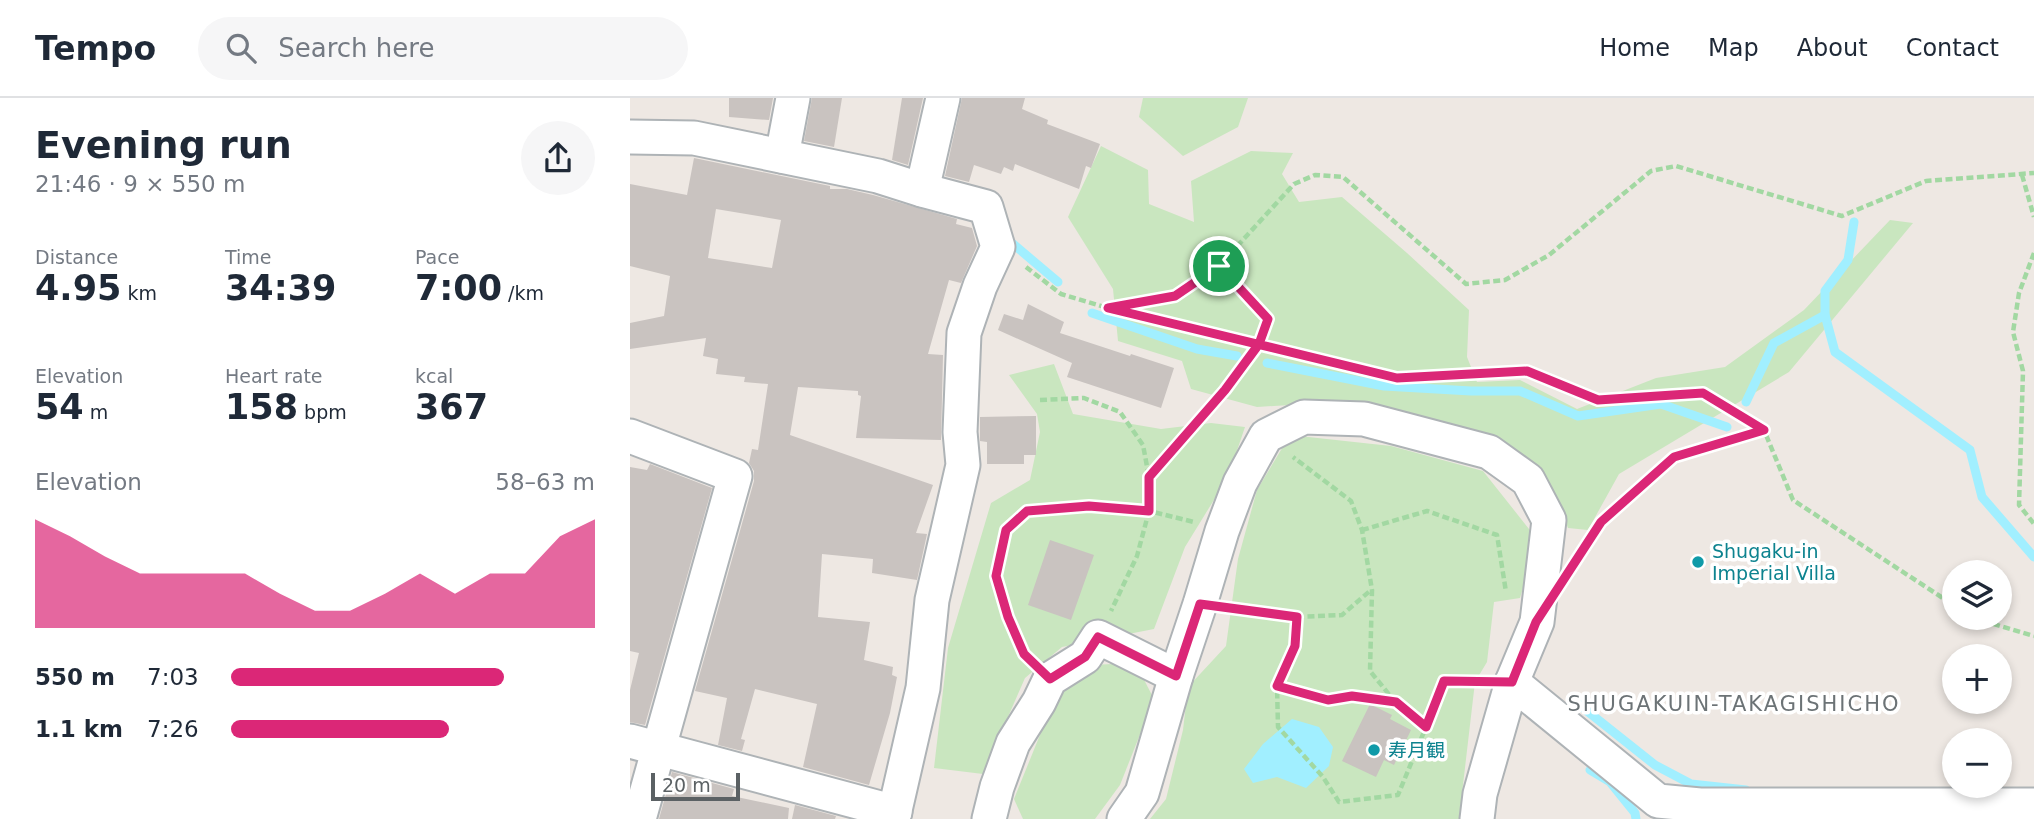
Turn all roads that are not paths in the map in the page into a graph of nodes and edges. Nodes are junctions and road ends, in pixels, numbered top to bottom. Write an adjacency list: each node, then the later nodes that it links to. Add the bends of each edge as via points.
1 (793, 98): 4 (street)
2 (943, 98): 5 (street)
3 (630, 137): 4 (street, via 694,138)
4 (782, 156): 5 (street)
5 (922, 190): 12 (street, via 986,207 998,247 964,333 963,466 933,600 923,688)
6 (630, 436): 9 (street, via 735,476)
7 (1176, 676): 8 (street, via 1240,484 1266,436 1304,416 1364,419 1489,453 1528,480 1549,520 1536,622); 14 (street, via 1098,637 1085,657 1050,679 1013,743); 15 (street, via 1142,793)
8 (1512, 682): 11 (street); 16 (street)
9 (644, 745): 12 (street); 13 (street)
10 (2034, 805): 11 (street, via 1700,805)
11 (1658, 810)
12 (894, 815)
13 (639, 819)
14 (989, 819)
15 (1124, 819)
16 (1477, 819)

